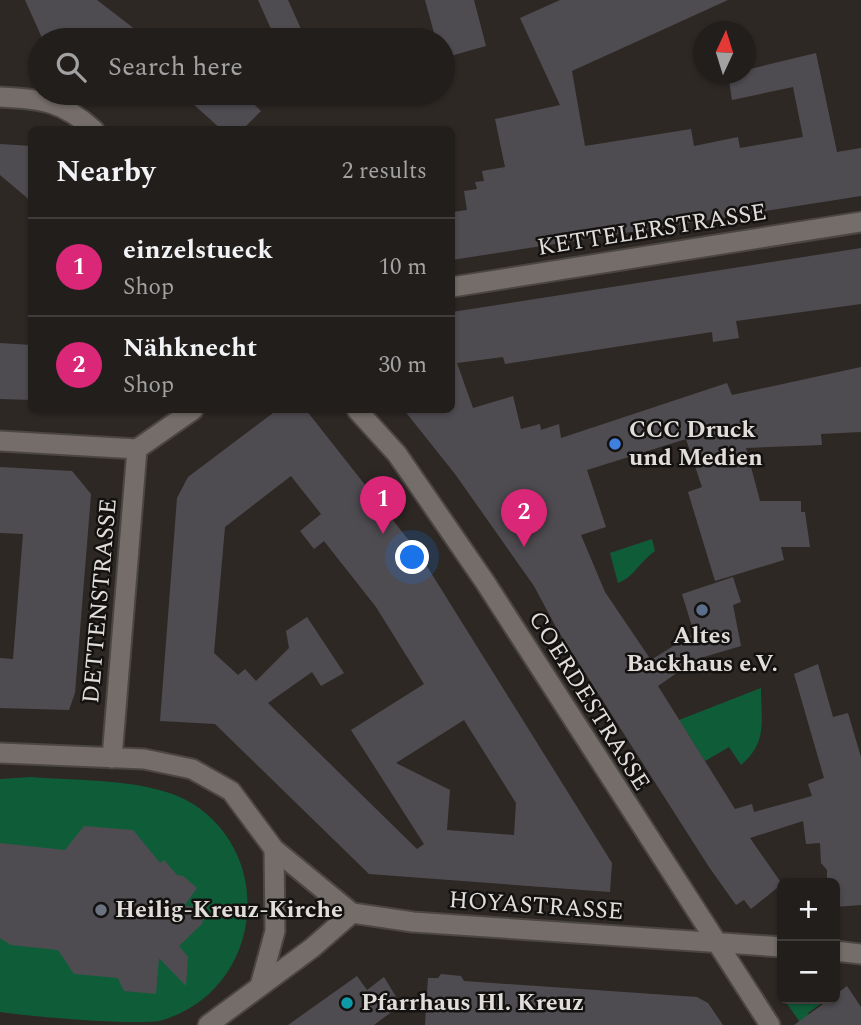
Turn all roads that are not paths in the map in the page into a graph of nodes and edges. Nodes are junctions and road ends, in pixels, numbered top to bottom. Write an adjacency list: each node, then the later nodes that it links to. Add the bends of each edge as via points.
1 (0, 97): 2 (street)
2 (28, 98)
3 (56, 105): 4 (street, via 71,110)
4 (89, 126)
5 (861, 222): 6 (street, KETTELERSTRASSE)
6 (455, 287)
7 (189, 413): 10 (street)
8 (360, 413): 15 (street, COERDESTRASSE, via 397,454 485,582)
9 (0, 441): 10 (street)
10 (137, 449): 12 (street, DETTENSTRASSE)
11 (0, 753): 12 (street)
12 (112, 758): 13 (street, via 144,758 192,769 231,791)
13 (274, 849): 14 (street); 19 (street, via 275,931)
14 (352, 913): 15 (street, HOYASTRASSE, via 413,922); 19 (street)
15 (717, 942): 16 (street, HOYASTRASSE); 21 (street, COERDESTRASSE)
16 (777, 947)
17 (840, 952): 18 (street)
18 (861, 954)
19 (260, 986): 20 (street)
20 (208, 1025)
21 (770, 1025)

